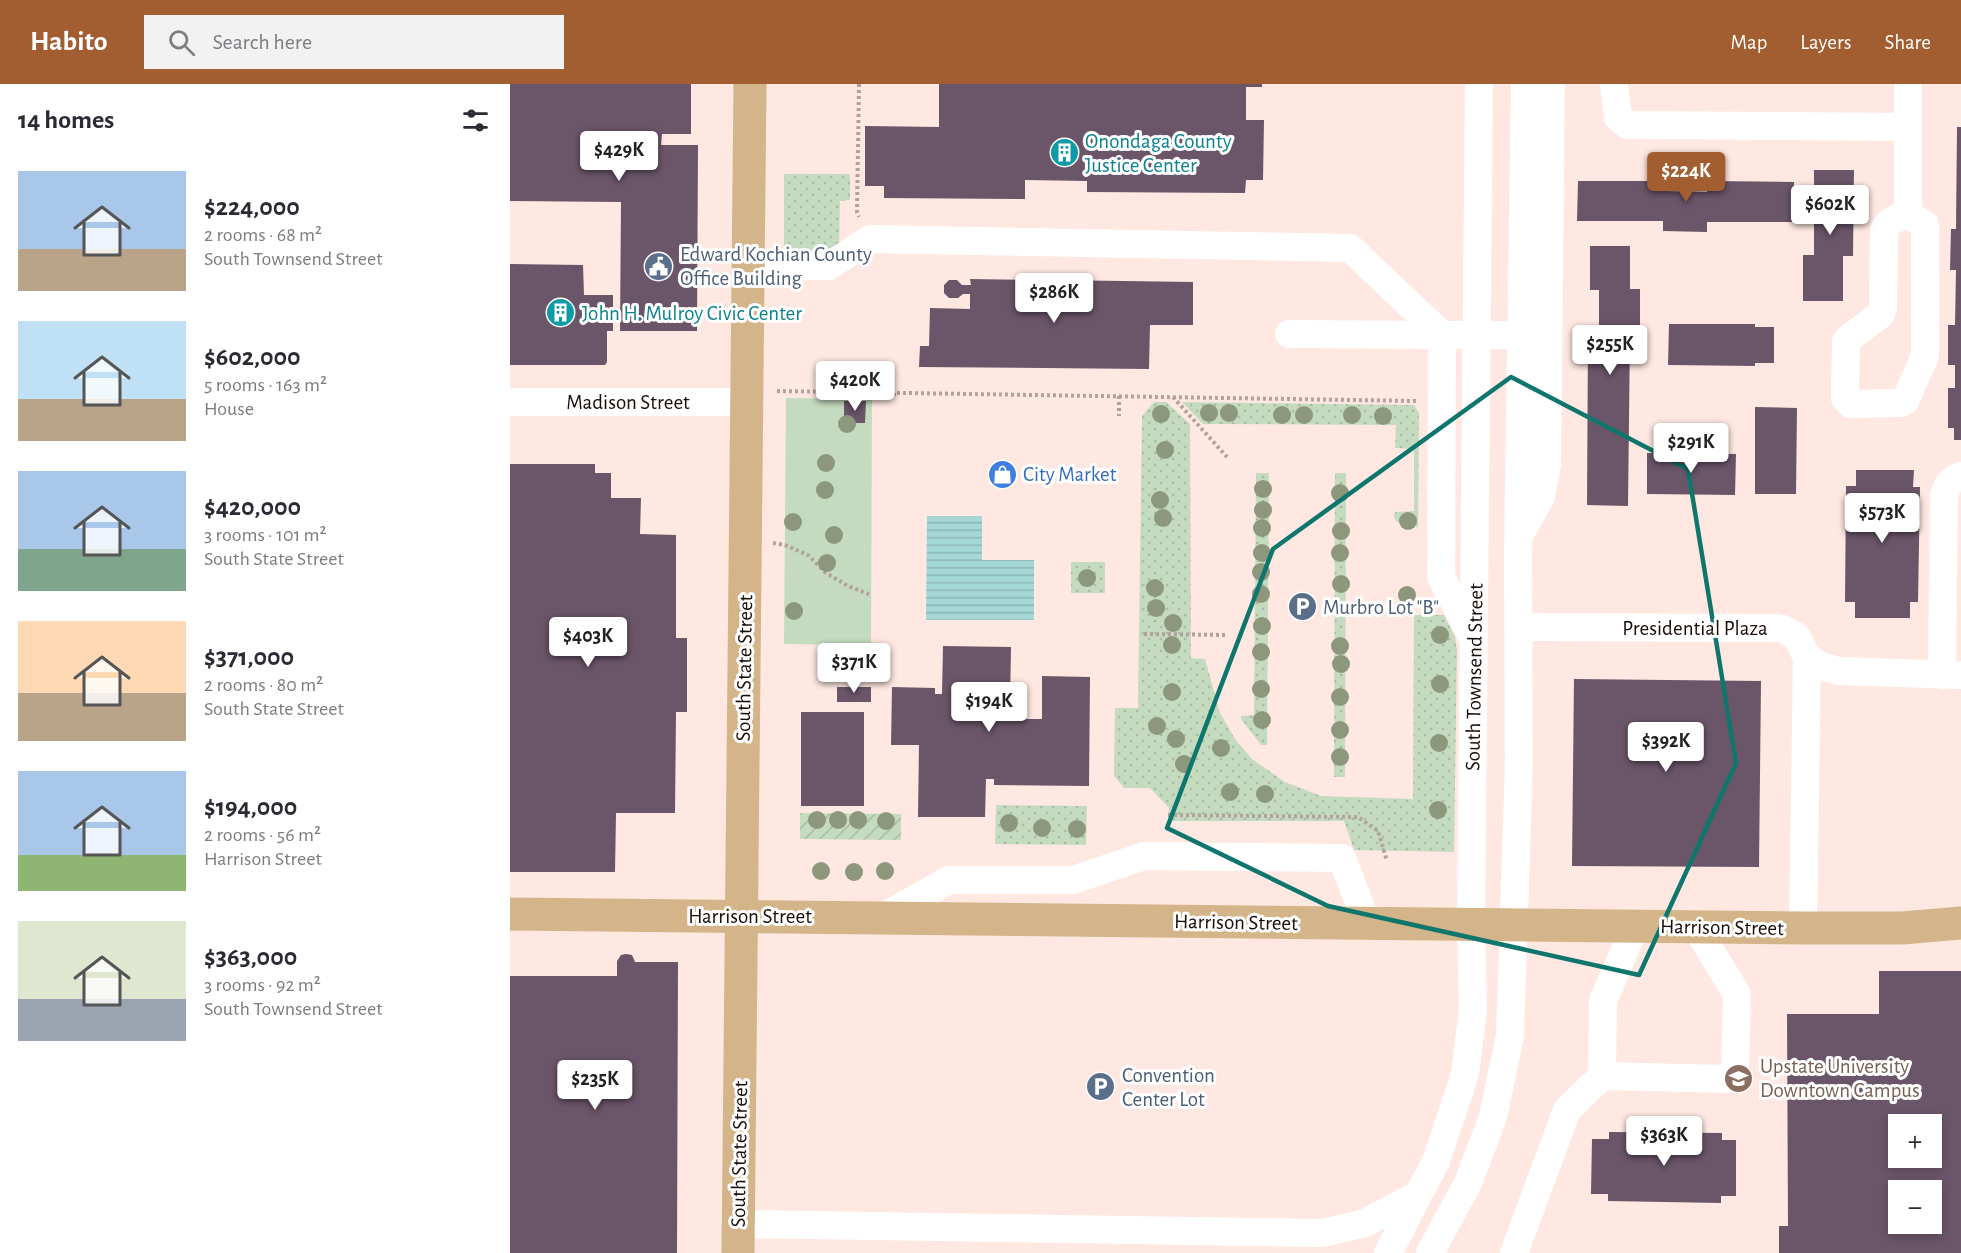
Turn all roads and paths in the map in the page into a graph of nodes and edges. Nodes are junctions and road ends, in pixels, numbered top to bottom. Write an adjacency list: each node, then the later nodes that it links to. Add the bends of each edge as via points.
1 (750, 84): 11 (main road, South State Street)
2 (859, 84): 10 (path, via 857,212)
3 (1479, 84): 15 (street, South Townsend Street)
4 (1525, 84): 14 (street, South Townsend Street)
5 (1551, 84): 14 (street)
6 (1614, 84): 8 (street, via 1618,117 1627,125)
7 (1908, 84): 8 (street)
8 (1908, 127): 9 (street)
9 (1908, 214): 9 (street, via 1891,221 1884,230 1881,315 1846,342 1845,398 1851,404 1905,401 1925,356 1924,225)
10 (870, 239): 11 (street, via 829,266); 13 (street, via 1350,248)
11 (748, 267): 17 (main road, South State Street)
12 (1288, 334): 13 (street)
13 (1442, 335): 15 (street); 21 (street)
14 (1535, 335): 15 (street); 28 (street, South Townsend Street, via 1519,536)
15 (1478, 336): 31 (street, South Townsend Street)
16 (894, 393): 17 (path); 18 (path); 20 (path)
17 (747, 396): 22 (street, Madison Street); 26 (main road, South State Street)
18 (1119, 396): 19 (path); 23 (path)
19 (1172, 396): 21 (path); 24 (path)
20 (894, 399)
21 (1442, 401): 31 (street, via 1440,577)
22 (510, 402)
23 (1119, 416)
24 (1227, 457)
25 (1961, 476): 33 (street, via 1947,485 1944,495)
26 (745, 539): 27 (path, via 785,545 808,555 826,573); 37 (main road, South State Street)
27 (871, 594)
28 (1519, 627): 32 (street, Presidential Plaza, via 1776,628 1796,636); 42 (street, South Townsend Street)
29 (1144, 634): 30 (path)
30 (1227, 634)
31 (1475, 640): 41 (street, South Townsend Street)
32 (1807, 657): 33 (street, via 1838,671); 45 (street)
33 (1952, 675)
34 (1168, 815): 35 (path, via 1358,816 1378,831)
35 (1387, 861)
36 (510, 914): 37 (main road, Harrison Street)
37 (741, 916): 38 (main road, Harrison Street); 49 (main road, South State Street)
38 (883, 917): 40 (main road, Harrison Street); 40 (street, via 949,880 1073,880 1144,856 1342,858)
39 (1961, 923): 45 (main road, Harrison Street, via 1903,928)
40 (1367, 924): 41 (main road, Harrison Street)
41 (1472, 924): 42 (main road, Harrison Street); 47 (street, South Townsend Street, via 1473,1010 1465,1074 1436,1161)
42 (1514, 924): 43 (main road, Harrison Street); 52 (street, South Townsend Street, via 1510,1036 1492,1117 1468,1183)
43 (1635, 926): 44 (main road, Harrison Street); 46 (street, via 1603,1001)
44 (1696, 927): 45 (main road, Harrison Street); 46 (street, via 1737,994 1735,1069 1727,1079)
45 (1803, 928)
46 (1602, 1076): 53 (street, via 1567,1110)
47 (1418, 1195): 48 (street, via 1365,1223); 51 (street, South Townsend Street)
48 (1323, 1233): 49 (street); 50 (street)
49 (738, 1239)
50 (1345, 1253)
51 (1388, 1253)
52 (1430, 1253)
53 (1514, 1253)

